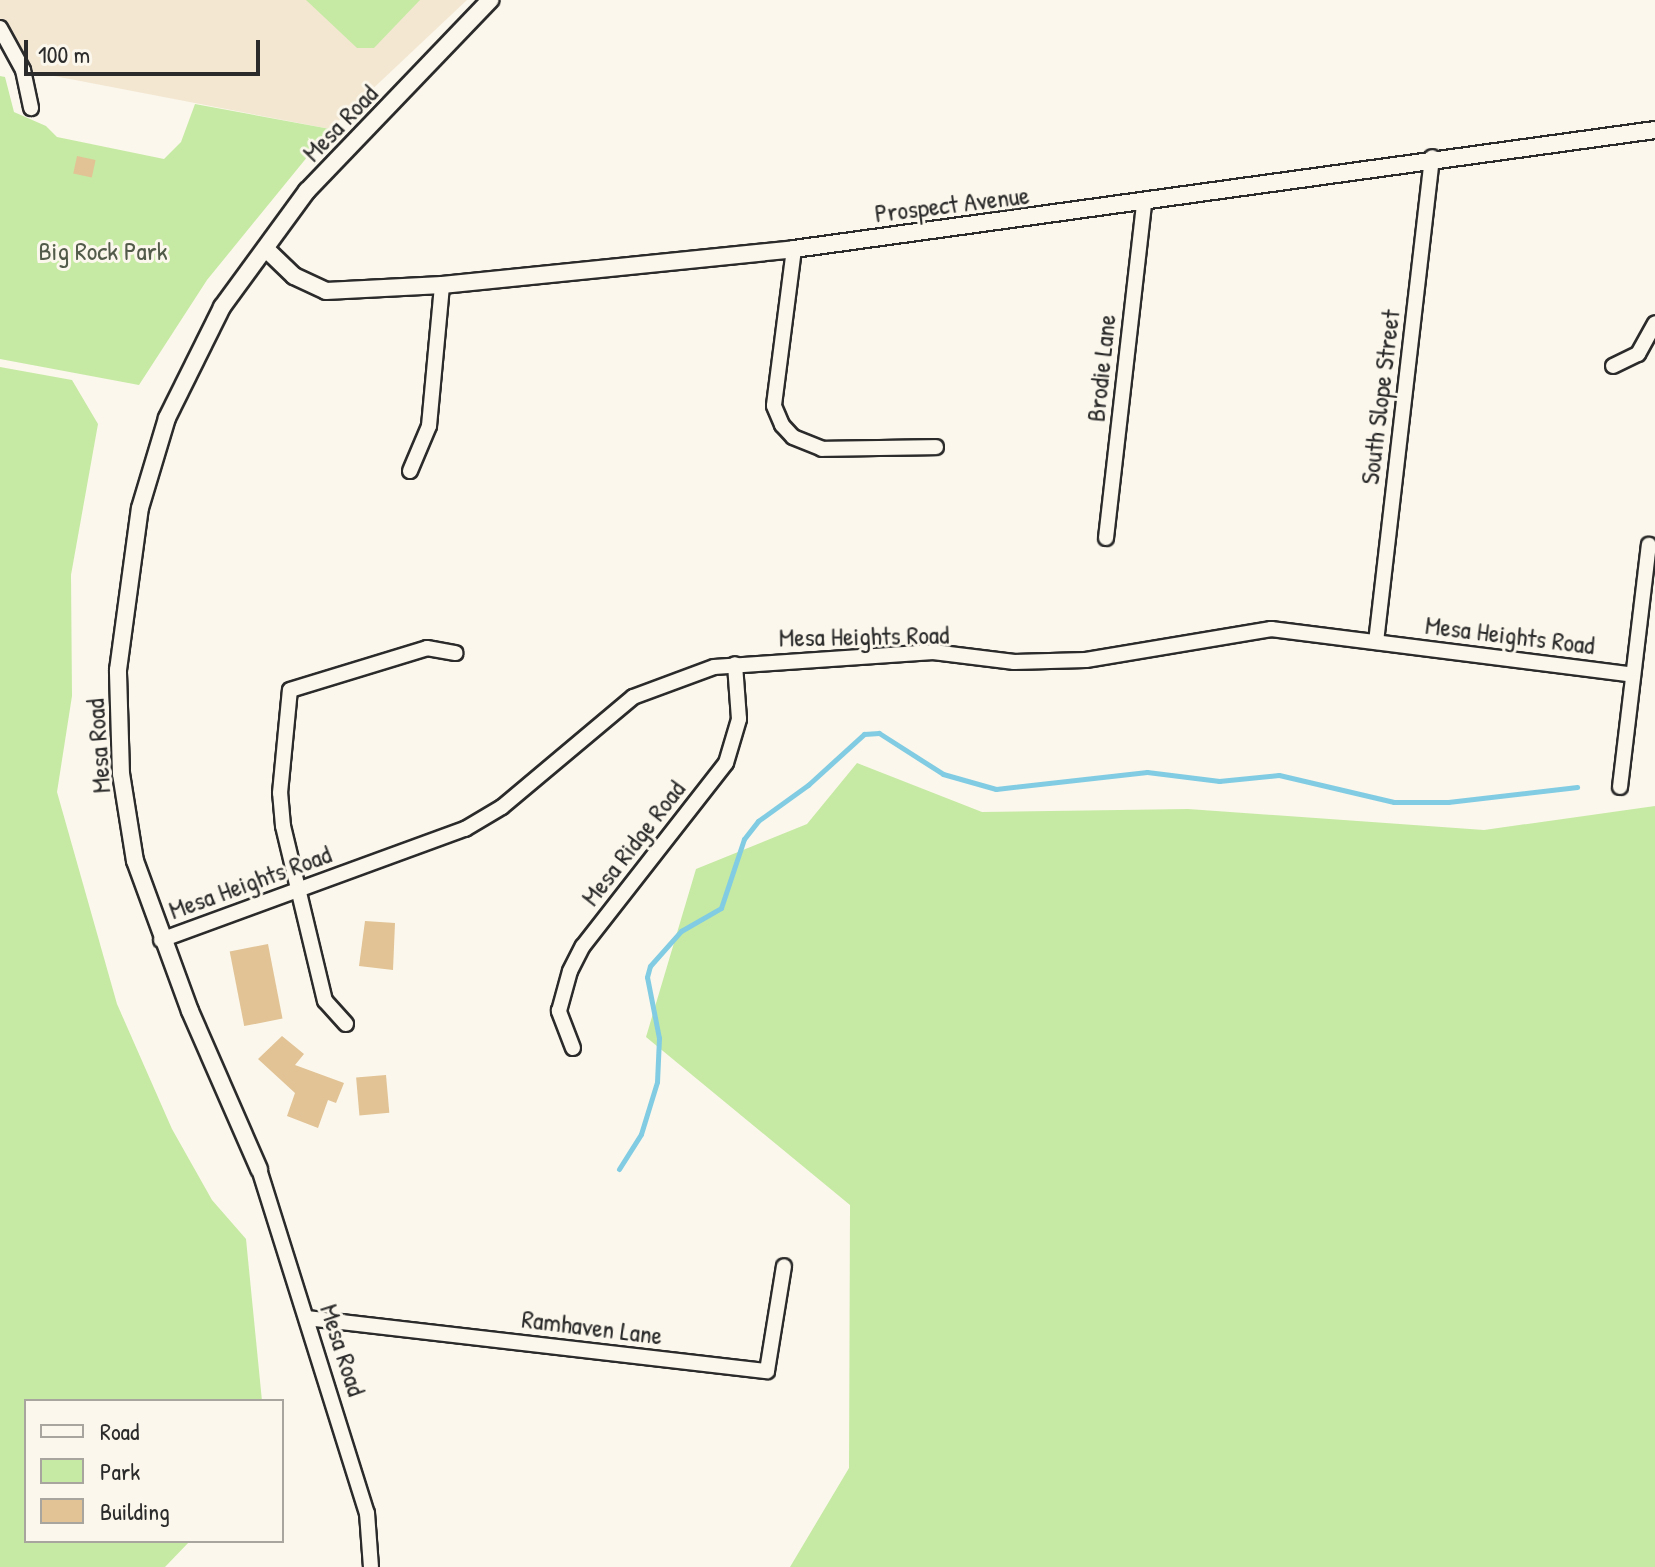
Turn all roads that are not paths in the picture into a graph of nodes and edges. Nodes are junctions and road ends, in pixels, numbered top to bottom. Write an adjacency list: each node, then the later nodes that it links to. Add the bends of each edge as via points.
1 (490, 0): 7 (street, Mesa Road, via 307,191)
2 (0, 28): 3 (street, via 23,70)
3 (31, 108)
4 (1655, 130): 5 (street, Prospect Avenue)
5 (1432, 157): 6 (street, Prospect Avenue); 16 (street, South Slope Street)
6 (1144, 203): 8 (street, Prospect Avenue); 14 (street, Brodie Lane)
7 (266, 249): 9 (street, Prospect Avenue, via 294,276 326,291); 22 (street, Mesa Road, via 222,307 178,392 149,469 129,567 118,670 121,774 135,861)
8 (794, 249): 9 (street, Prospect Avenue); 12 (street, via 774,406 782,425 793,437 822,449)
9 (442, 285): 13 (street, via 429,426)
10 (1655, 323): 11 (street, via 1638,354)
11 (1613, 366)
12 (936, 447)
13 (410, 471)
14 (1106, 538)
15 (1649, 545): 19 (street)
16 (1376, 642): 18 (street, Mesa Heights Road, via 1251,630 1086,660 1014,662 933,652); 19 (street, Mesa Heights Road)
17 (456, 653): 21 (street, via 427,648 290,690 280,793)
18 (735, 664): 21 (street, Mesa Heights Road, via 673,678 633,697 502,807 465,829); 24 (street, Mesa Ridge Road, via 739,719 726,763 583,946 570,971 559,1011)
19 (1633, 675): 20 (street)
20 (1620, 787)
21 (298, 890): 22 (street, Mesa Heights Road); 23 (street, via 325,1001)
22 (161, 940): 25 (street, Mesa Road)
23 (346, 1024)
24 (573, 1048)
25 (259, 1169): 27 (street, Mesa Road)
26 (784, 1266): 27 (street, Ramhaven Lane, via 767,1371)
27 (307, 1318): 28 (street, Mesa Road, via 367,1513)
28 (371, 1567)

